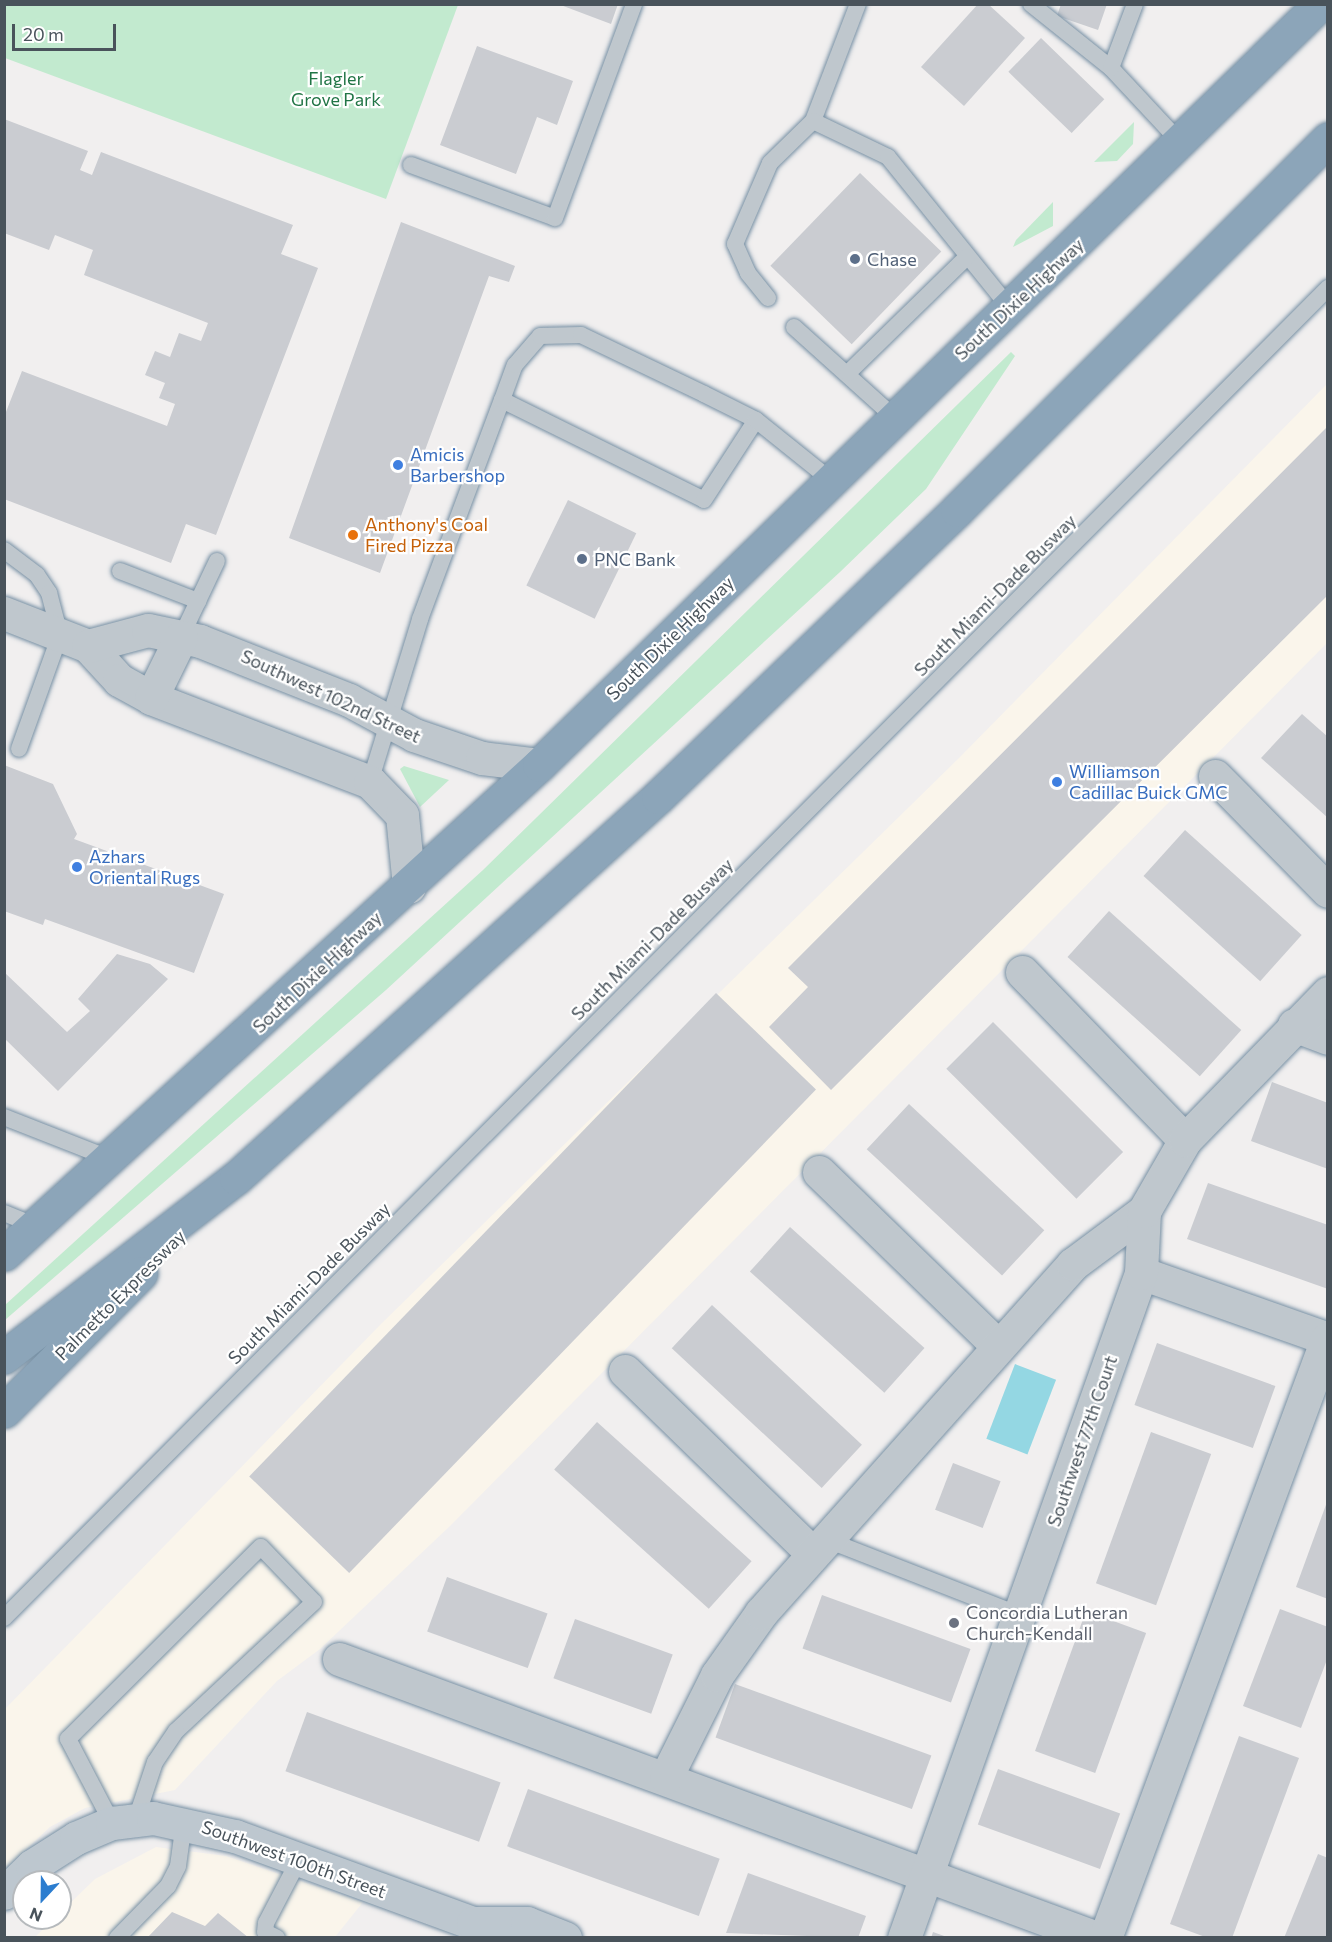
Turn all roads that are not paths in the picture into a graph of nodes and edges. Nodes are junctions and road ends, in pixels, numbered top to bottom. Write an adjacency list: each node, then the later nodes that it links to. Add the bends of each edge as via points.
1 (634, 4): 10 (lane, via 555,218)
2 (858, 4): 7 (lane)
3 (1031, 4): 6 (lane)
4 (1134, 4): 6 (lane)
5 (1320, 4): 9 (highway, South Dixie Highway)
6 (1111, 68): 9 (lane)
7 (813, 122): 11 (lane, via 888,157); 13 (lane, via 770,163 735,244 748,273)
8 (1328, 139): 44 (highway, via 838,626)
9 (1180, 142): 14 (highway, South Dixie Highway)
10 (411, 165)
11 (967, 257): 14 (lane); 16 (lane)
12 (1328, 288): 57 (lane, South Miami-Dade Busway)
13 (768, 297)
14 (1009, 308): 18 (highway, South Dixie Highway)
15 (794, 327): 16 (lane)
16 (848, 373): 18 (lane)
17 (502, 400): 19 (lane, via 527,346 540,336 561,331 581,335); 19 (lane, via 704,500); 29 (lane, via 420,619)
18 (895, 418): 20 (highway, South Dixie Highway)
19 (756, 420): 20 (lane)
20 (832, 481): 31 (highway, South Dixie Highway)
21 (4, 550): 27 (lane, via 49,593)
22 (217, 561): 24 (lane)
23 (120, 572): 24 (lane)
24 (198, 601): 26 (lane)
25 (4, 613): 27 (street)
26 (181, 637): 27 (street, Southwest 102nd Street, via 148,630); 28 (street); 29 (street, Southwest 102nd Street, via 254,659)
27 (74, 640): 28 (street, via 119,680); 30 (lane)
28 (151, 698): 33 (street)
29 (390, 723): 31 (street, Southwest 102nd Street, via 482,758); 33 (lane)
30 (19, 750)
31 (539, 765): 34 (highway, South Dixie Highway)
32 (1215, 776): 35 (street)
33 (370, 782): 34 (street, via 402,815)
34 (409, 887): 42 (highway, South Dixie Highway)
35 (1328, 891)
36 (1022, 972): 41 (street)
37 (1328, 993): 38 (street, Southwest 77th Court)
38 (1294, 1025): 39 (street); 41 (street, Southwest 77th Court)
39 (1328, 1038)
40 (4, 1117): 42 (lane)
41 (1185, 1140): 45 (street, Southwest 77th Court)
42 (111, 1159): 47 (highway, South Dixie Highway)
43 (819, 1172): 51 (street)
44 (236, 1178): 52 (highway); 54 (highway, Palmetto Expressway)
45 (1143, 1211): 49 (street, Southwest 77th Court); 51 (street, via 1073,1264)
46 (4, 1213): 47 (lane)
47 (37, 1226): 48 (highway, South Dixie Highway)
48 (4, 1254)
49 (1141, 1273): 50 (street); 56 (street, Southwest 77th Court)
50 (1327, 1339): 71 (street)
51 (998, 1346): 55 (street)
52 (4, 1357)
53 (625, 1371): 55 (street)
54 (4, 1411)
55 (819, 1546): 56 (lane); 59 (street, via 717,1675)
56 (1020, 1615): 63 (street, Southwest 77th Court)
57 (4, 1618)
58 (339, 1659): 59 (street)
59 (666, 1777): 63 (street)
60 (124, 1821): 60 (lane, via 176,1731 314,1602 261,1547 68,1738); 61 (street, Southwest 100th Street); 64 (street, via 59,1848)
61 (184, 1822): 62 (street, Southwest 100th Street); 66 (lane, via 178,1866 168,1886)
62 (299, 1860): 65 (street, Southwest 100th Street); 67 (lane, via 266,1923 265,1932)
63 (928, 1873): 69 (street, Southwest 77th Court); 70 (street)
64 (4, 1893)
65 (481, 1930): 68 (street, Southwest 100th Street, via 527,1923)
66 (117, 1938)
67 (277, 1938)
68 (565, 1938)
69 (904, 1938)
70 (1097, 1938)
71 (1105, 1938)

